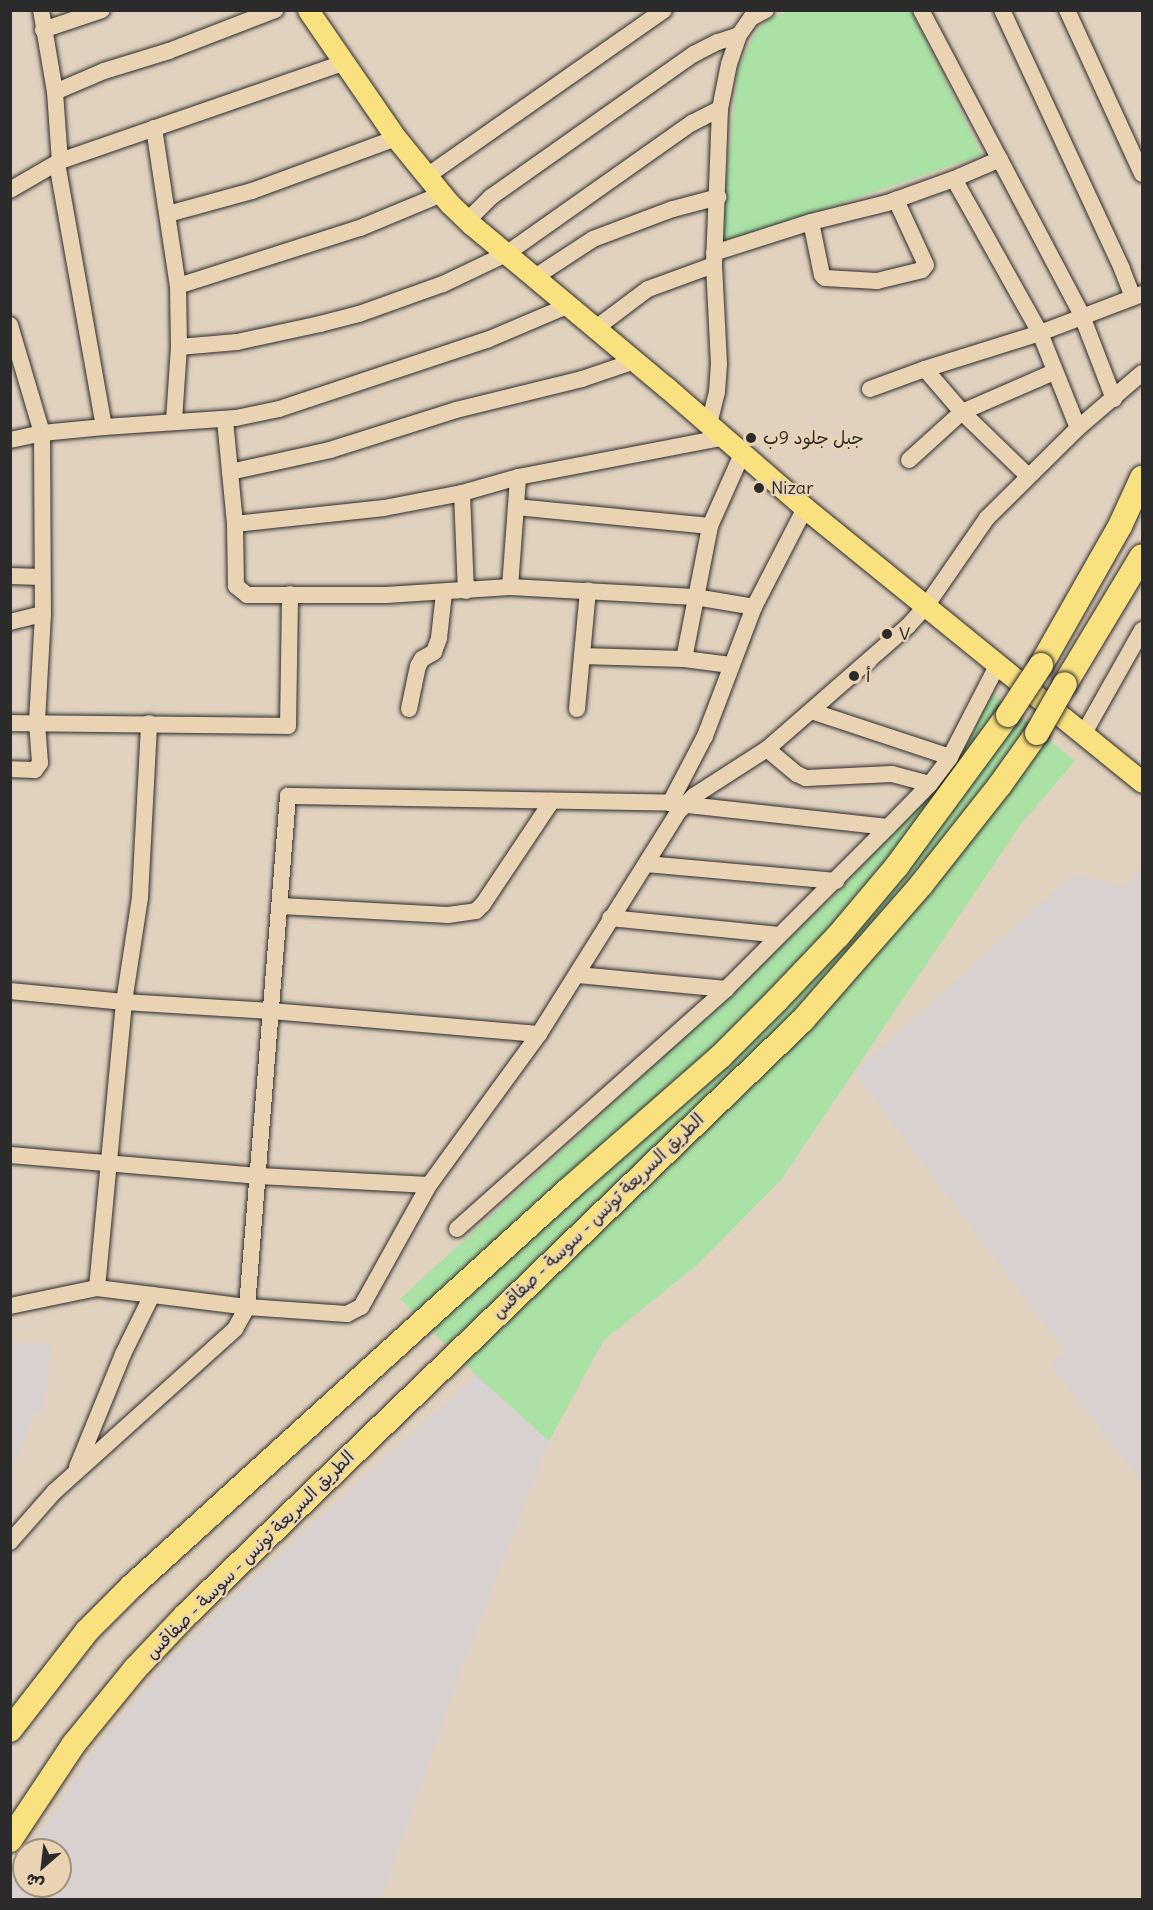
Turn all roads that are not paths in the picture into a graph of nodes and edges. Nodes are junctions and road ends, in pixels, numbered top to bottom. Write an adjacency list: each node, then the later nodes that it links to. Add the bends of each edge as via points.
1 (42, 10): 10 (street)
2 (102, 10): 10 (street)
3 (275, 10): 13 (street)
4 (308, 10): 12 (main road)
5 (664, 10): 20 (street)
6 (921, 10): 17 (street)
7 (1002, 10): 33 (street)
8 (1067, 10): 19 (street)
9 (756, 13): 11 (street)
10 (43, 30): 13 (street)
11 (740, 35): 14 (street, via 729,64); 27 (street, via 694,54 491,197)
12 (343, 63): 15 (street); 16 (main road)
13 (54, 92): 18 (street)
14 (720, 109): 24 (street); 29 (street, via 692,123)
15 (154, 128): 18 (street); 26 (street)
16 (396, 138): 20 (main road); 26 (street, via 252,191)
17 (1000, 159): 21 (street); 35 (street)
18 (59, 162): 22 (street); 49 (street)
19 (1143, 174)
20 (427, 176): 23 (main road)
21 (954, 179): 25 (street); 38 (street)
22 (10, 190)
23 (442, 195): 27 (main road); 32 (street, via 360,228)
24 (718, 197): 30 (street); 31 (street, via 593,239)
25 (896, 200): 28 (street); 28 (street, via 926,265 922,270 877,281 825,278)
26 (168, 214): 32 (street)
27 (467, 221): 29 (main road)
28 (811, 222): 30 (street)
29 (506, 254): 31 (main road); 39 (street, via 443,284 359,314 237,342)
30 (714, 259): 37 (street, via 648,289); 51 (street, via 719,364)
31 (535, 277): 34 (main road)
32 (178, 286): 39 (street)
33 (1138, 296): 35 (street)
34 (567, 306): 37 (main road); 48 (street, via 487,340 319,398)
35 (1082, 316): 38 (street); 45 (street)
36 (10, 325): 52 (street)
37 (596, 328): 40 (main road)
38 (1040, 333): 41 (street); 42 (street)
39 (179, 347): 47 (street)
40 (635, 361): 51 (main road); 56 (street, via 582,379 456,410 330,450)
41 (925, 369): 44 (street); 46 (street)
42 (1054, 372): 46 (street); 50 (street)
43 (1143, 373): 45 (street)
44 (870, 389)
45 (1114, 399): 50 (street)
46 (962, 412): 55 (street); 57 (street)
47 (174, 420): 48 (street); 49 (street)
48 (225, 420): 56 (street)
49 (104, 427): 52 (street)
50 (1078, 428): 57 (street)
51 (717, 430): 54 (main road); 58 (street)
52 (42, 433): 53 (street); 67 (street)
53 (10, 440)
54 (743, 452): 62 (main road); 64 (street)
55 (909, 460)
56 (230, 472): 63 (street)
57 (1028, 476): 74 (street, via 972,536)
58 (518, 477): 60 (street); 61 (street)
59 (1143, 478): 120 (highway, الطريق السريعة تونس - سوسة - صفاقس, bridge, via 1041,665 1008,715 897,866 838,936 720,1057 132,1586 87,1631)
60 (462, 494): 63 (street, via 384,508); 69 (street)
61 (516, 507): 64 (street); 68 (street)
62 (806, 508): 74 (main road); 75 (street)
63 (235, 525): 72 (street, via 238,590 247,595)
64 (710, 526): 73 (street)
65 (1143, 556): 121 (highway, الطريق السريعة تونس - سوسة - صفاقس, bridge, via 1037,733 928,877 802,1021 192,1609 73,1746)
66 (10, 576): 67 (street)
67 (42, 577): 76 (street)
68 (510, 587): 69 (street); 70 (street)
69 (466, 591): 71 (street)
70 (588, 591): 73 (street); 79 (street)
71 (444, 592): 72 (street); 84 (street, via 440,638 434,652 418,666)
72 (290, 594): 88 (street, via 288,726)
73 (695, 597): 75 (street); 80 (street)
74 (926, 606): 81 (main road); 85 (street)
75 (754, 607): 82 (street)
76 (43, 614): 77 (street); 87 (street)
77 (10, 622)
78 (1143, 630): 89 (street)
79 (582, 656): 80 (street); 83 (street)
80 (684, 659): 82 (street)
81 (998, 664): 89 (main road); 91 (street)
82 (731, 665): 96 (street)
83 (577, 709)
84 (409, 710)
85 (811, 711): 90 (street); 91 (street)
86 (10, 723): 87 (street)
87 (38, 723): 88 (street); 92 (street, via 39,766 35,770)
88 (149, 723): 106 (street, via 140,897)
89 (1084, 733): 93 (main road)
90 (767, 749): 94 (street, via 806,778 892,774); 96 (street)
91 (950, 757): 94 (street)
92 (10, 769)
93 (1143, 782)
94 (930, 783): 97 (street)
95 (552, 801): 96 (street); 100 (street, via 476,911 448,915); 100 (street, via 288,796)
96 (678, 803): 97 (street); 98 (street)
97 (888, 827): 99 (street)
98 (646, 864): 99 (street); 101 (street)
99 (836, 881): 102 (street)
100 (281, 906): 107 (street)
101 (610, 918): 102 (street); 103 (street)
102 (779, 935): 104 (street)
103 (578, 975): 104 (street); 108 (street)
104 (726, 989): 113 (street)
105 (10, 991): 106 (street)
106 (124, 1002): 107 (street); 110 (street)
107 (271, 1011): 108 (street); 111 (street)
108 (539, 1034): 112 (street)
109 (10, 1155): 110 (street)
110 (109, 1164): 111 (street); 114 (street)
111 (259, 1176): 112 (street); 117 (street)
112 (429, 1185): 117 (street, via 365,1300 353,1312)
113 (457, 1229)
114 (97, 1287): 115 (street); 116 (street)
115 (152, 1295): 117 (street); 118 (street, via 123,1354)
116 (10, 1306)
117 (247, 1307): 118 (street, via 228,1336)
118 (75, 1473): 119 (street)
119 (10, 1542)
120 (10, 1730)
121 (10, 1840)

